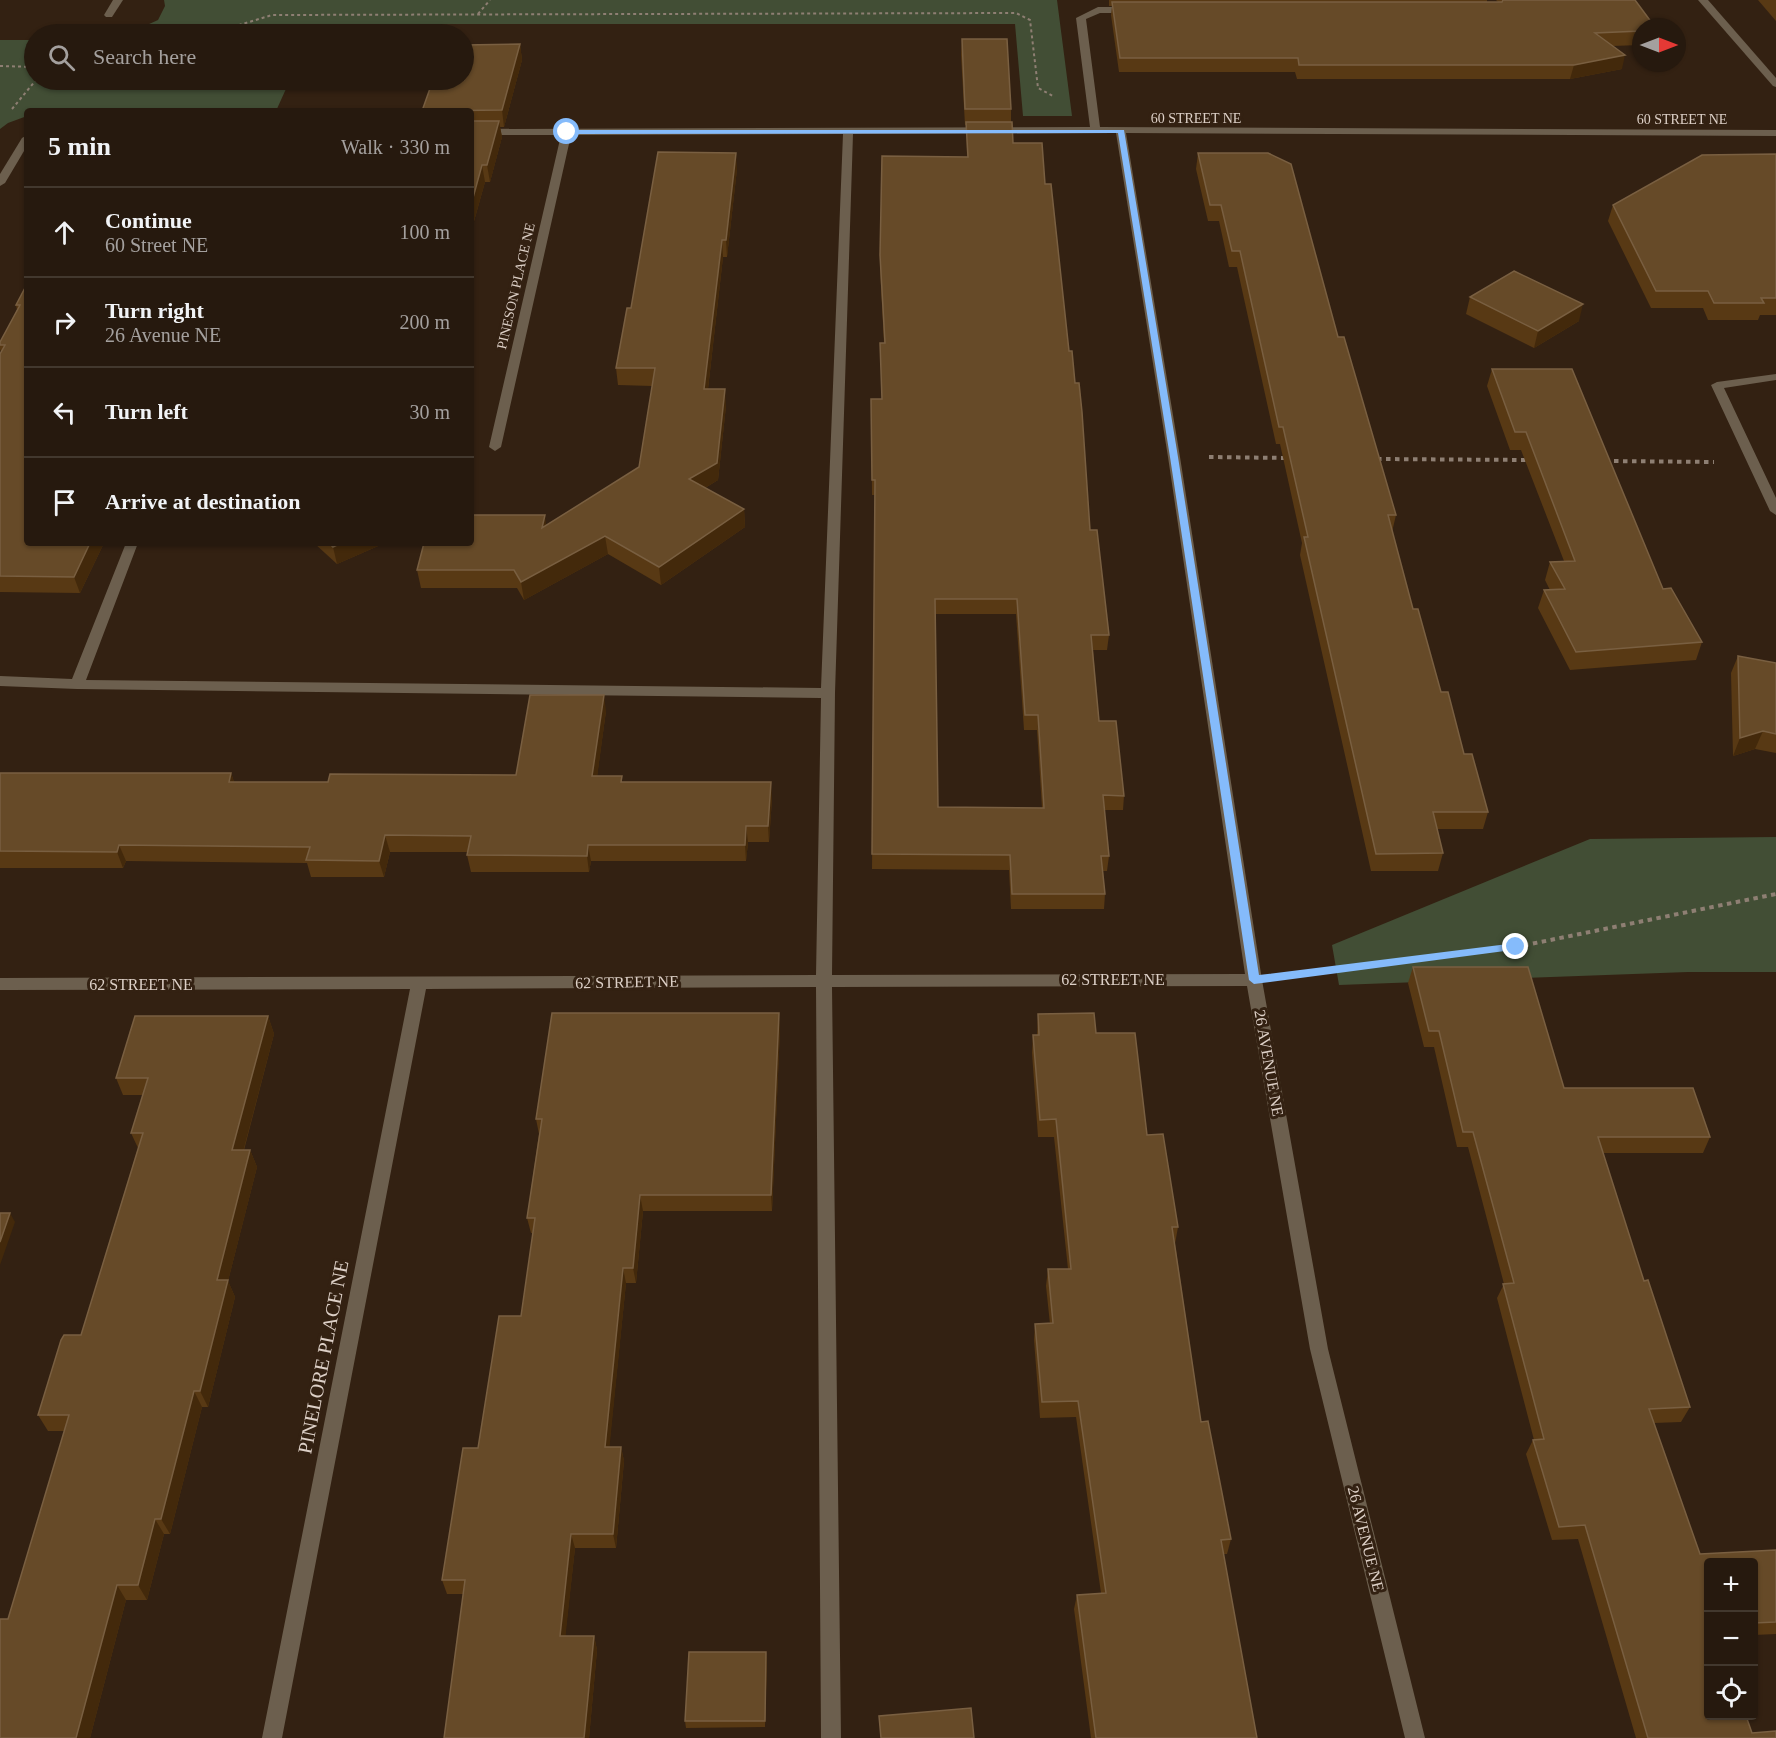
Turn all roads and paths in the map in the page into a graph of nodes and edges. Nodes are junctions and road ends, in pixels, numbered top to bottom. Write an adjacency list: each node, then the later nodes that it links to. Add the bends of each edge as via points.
1 (118, 0): 5 (street)
2 (490, 0): 6 (path)
3 (1703, 0): 10 (street)
4 (1145, 10): 12 (street, via 1098,10 1081,18)
5 (109, 15)
6 (477, 15): 7 (path, via 272,15); 12 (path, via 1016,14 1030,20 1038,88 1071,106)
7 (243, 24)
8 (0, 66): 9 (path)
9 (24, 67)
10 (1776, 84)
11 (27, 90): 13 (path)
12 (1091, 106): 14 (street)
13 (7, 112)
14 (1095, 130): 15 (street, 60 STREET NE); 18 (street, 60 STREET NE)
15 (1121, 131): 19 (street, 60 STREET NE); 24 (street, 26 AVENUE NE)
16 (474, 132): 17 (street, 60 STREET NE)
17 (567, 132): 18 (street, 60 STREET NE); 23 (street, PINESON PLACE NE)
18 (848, 132): 34 (street)
19 (1776, 133)
20 (24, 143): 21 (street)
21 (0, 183)
22 (1776, 377): 29 (street, via 1717,385)
23 (495, 447)
24 (1174, 457): 25 (path); 37 (street, 26 AVENUE NE)
25 (1293, 458)
26 (1376, 459): 27 (path)
27 (1529, 460)
28 (1600, 461): 29 (path)
29 (1754, 462): 30 (street)
30 (1776, 511)
31 (131, 546): 33 (street)
32 (0, 681): 33 (street)
33 (77, 684): 34 (street)
34 (828, 693): 36 (street)
35 (1776, 894): 37 (path, via 1516,947)
36 (824, 979): 37 (street, 62 STREET NE); 39 (street, 62 STREET NE); 41 (street)
37 (1254, 980): 42 (street, 26 AVENUE NE, via 1319,1349)
38 (0, 984): 39 (street, 62 STREET NE)
39 (419, 984): 40 (street, PINELORE PLACE NE)
40 (272, 1738)
41 (831, 1738)
42 (1415, 1738)

